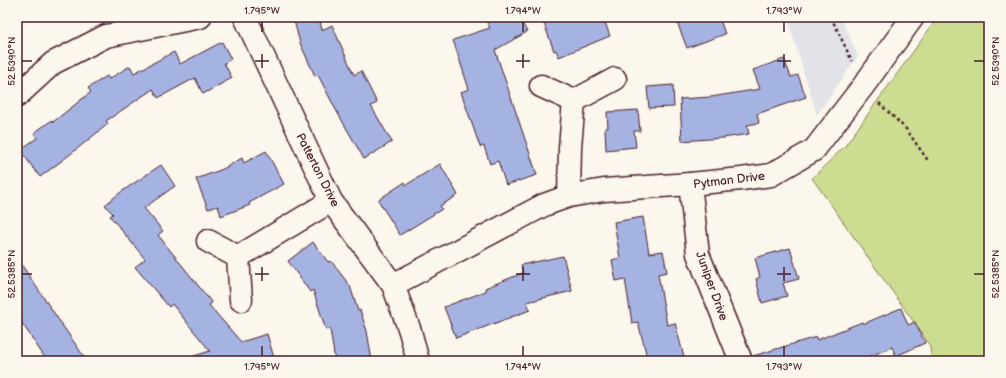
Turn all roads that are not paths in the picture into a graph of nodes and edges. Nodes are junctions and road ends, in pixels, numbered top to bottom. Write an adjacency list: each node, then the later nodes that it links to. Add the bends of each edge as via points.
1 (200, 17): 6 (street, via 106,36 53,63)
2 (246, 17): 10 (street, Patterton Drive)
3 (912, 17): 8 (street, Pytman Drive, via 814,150 771,175)
4 (616, 79): 7 (street)
5 (541, 86): 7 (street)
6 (17, 96)
7 (574, 101): 9 (street)
8 (690, 184): 9 (street, Pytman Drive, via 604,190); 16 (street, Juniper Drive, via 698,254)
9 (569, 196): 13 (street, Pytman Drive, via 544,205)
10 (331, 201): 12 (street); 13 (street, Patterton Drive)
11 (208, 241): 12 (street)
12 (238, 257): 14 (street)
13 (393, 285): 15 (street, Patterton Drive)
14 (241, 300)
15 (418, 361)
16 (741, 361)

